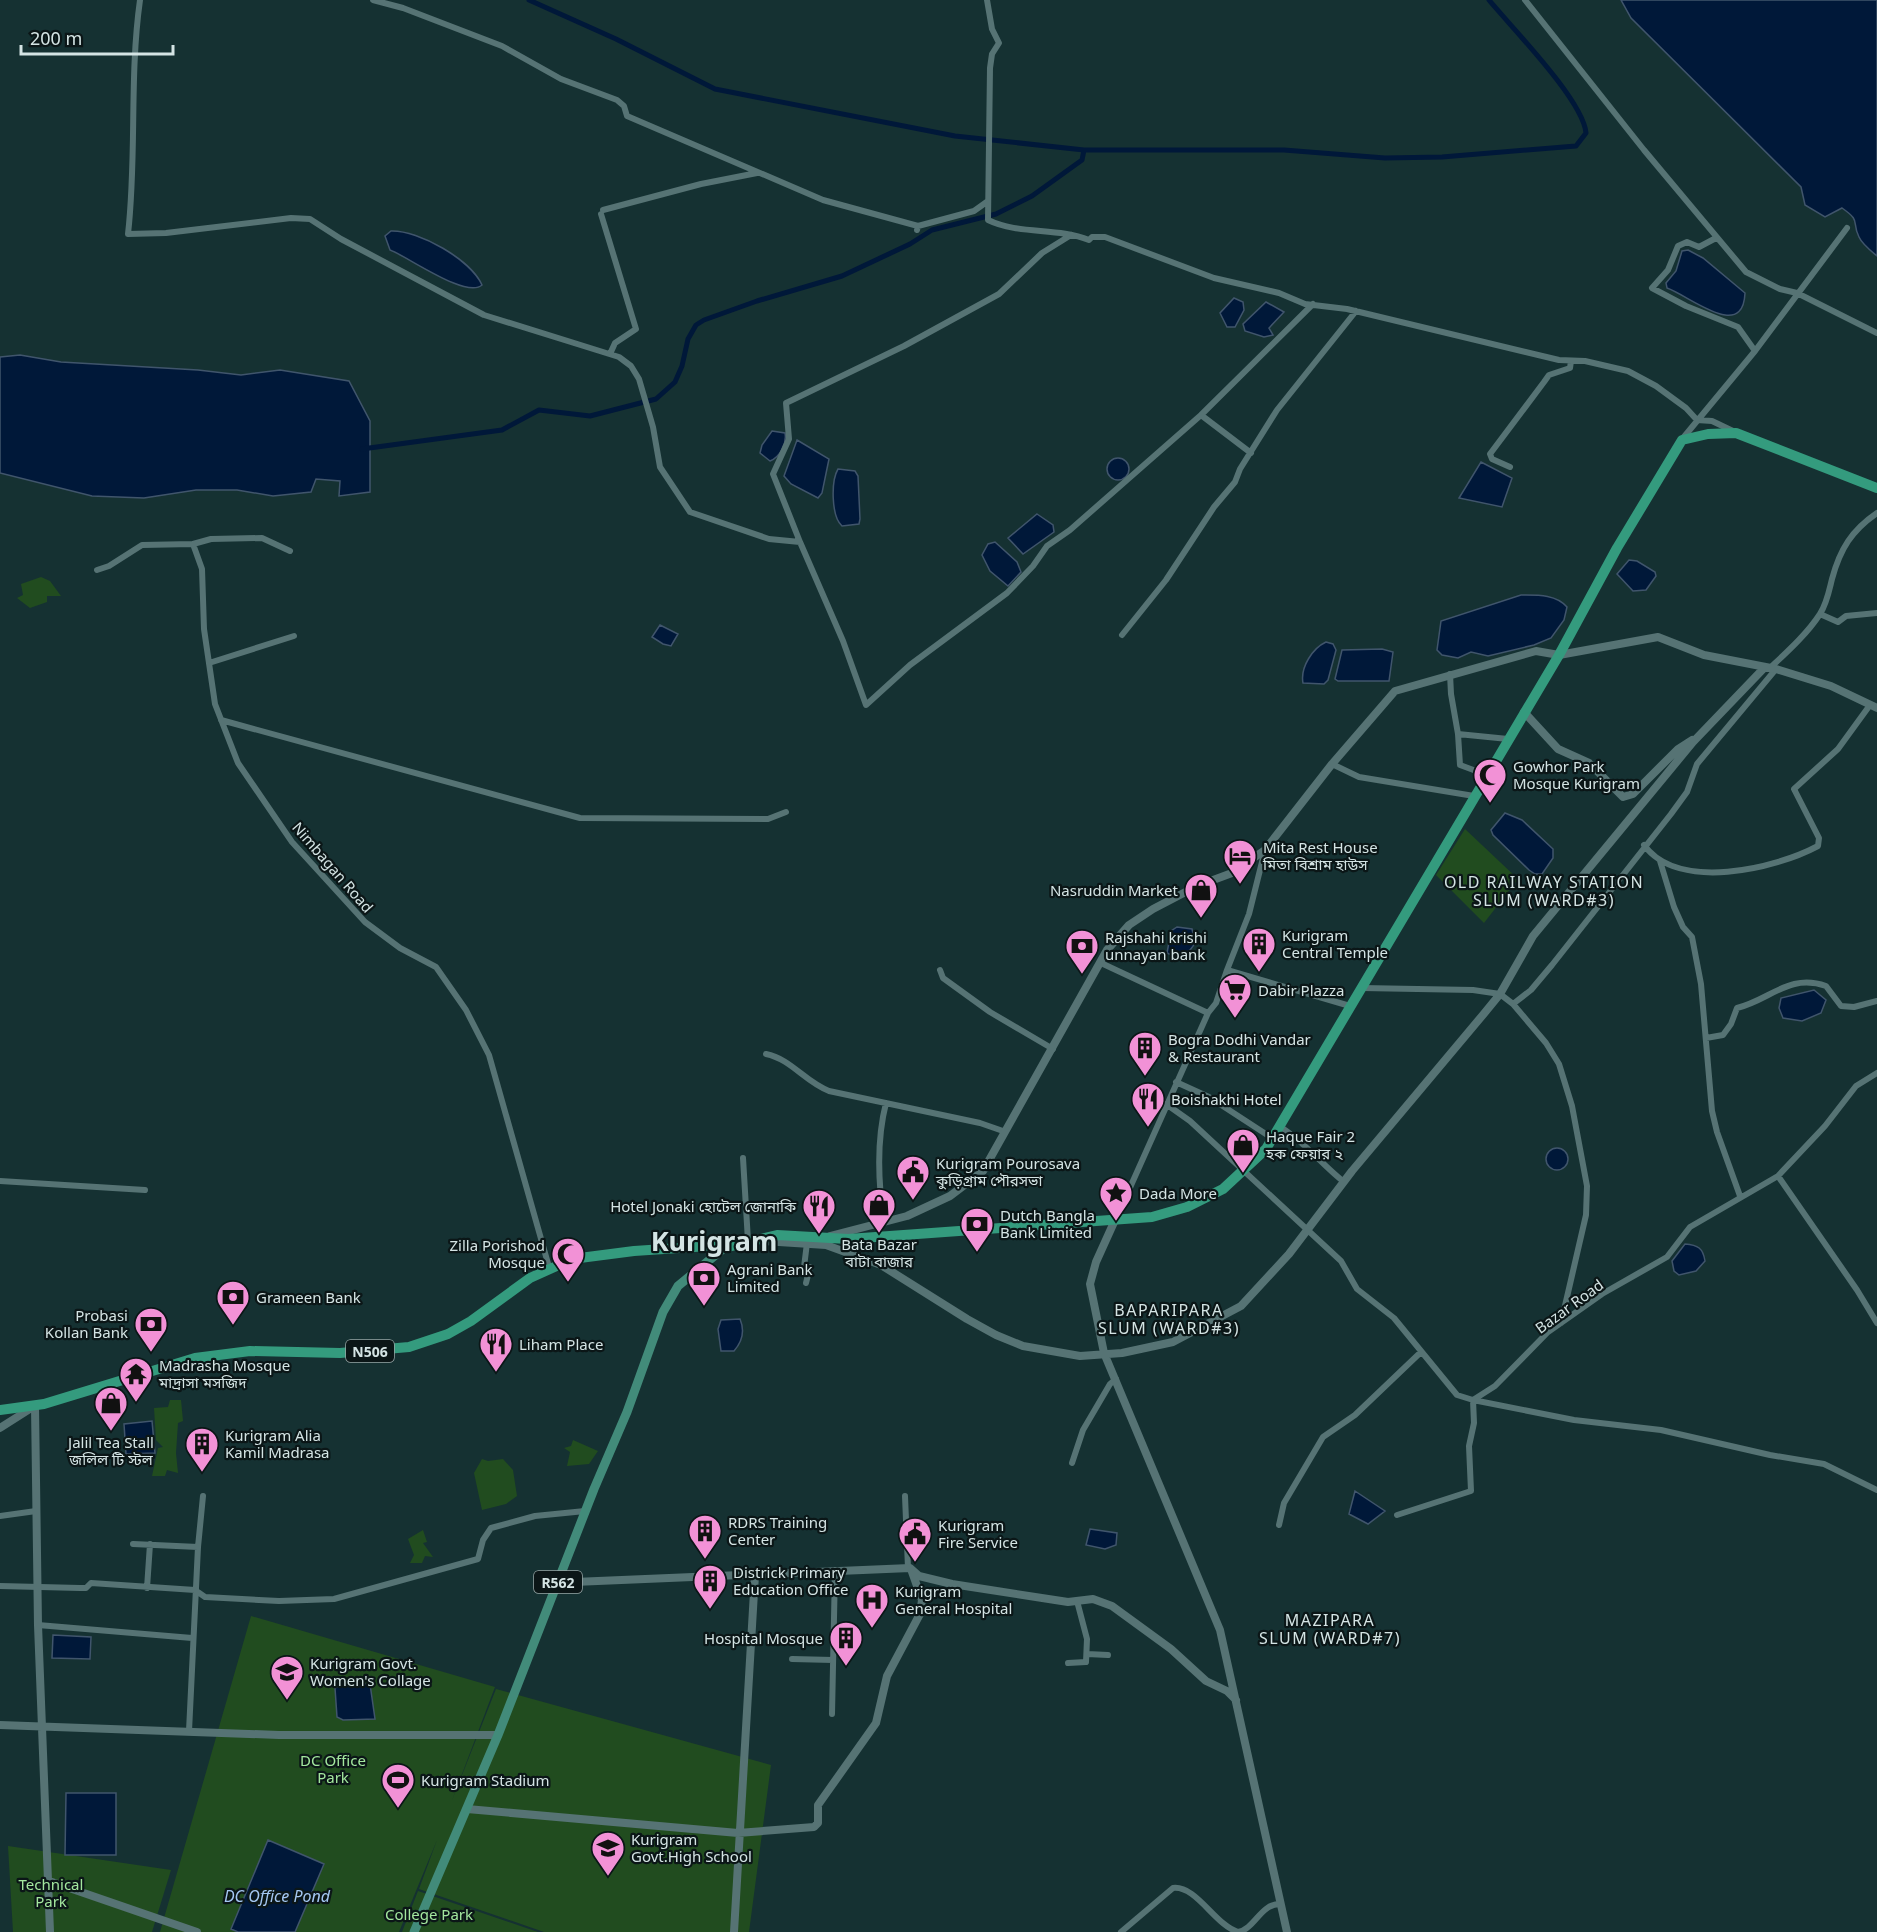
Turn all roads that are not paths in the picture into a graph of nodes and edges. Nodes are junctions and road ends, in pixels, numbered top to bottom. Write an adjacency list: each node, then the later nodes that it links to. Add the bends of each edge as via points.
1 (140, 0): 15 (street, via 128,234 310,219 464,306 512,325)
2 (373, 0): 5 (street, via 502,46 561,79 617,100 627,116)
3 (987, 0): 6 (street, via 999,43 990,68)
4 (1525, 0): 9 (street)
5 (759, 173): 6 (street, via 823,200 918,228 974,211); 15 (street, via 701,184 602,212 636,328 615,343)
6 (988, 201): 8 (street, via 988,220 994,223)
7 (1847, 228): 10 (street)
8 (1071, 235): 11 (street, via 1122,242 1214,278); 25 (street, via 1042,253 999,294 904,346 786,403 789,439 773,474)
9 (1716, 238): 10 (street, via 1746,272); 14 (street, via 1703,247 1687,242 1678,246 1668,270 1652,288 1738,327)
10 (1797, 293): 13 (street); 14 (street)
11 (1313, 304): 12 (street); 17 (street)
12 (1356, 311): 16 (street); 21 (street, via 1277,410)
13 (1877, 333)
14 (1755, 351): 18 (street)
15 (610, 354): 25 (street, via 631,366 648,408 660,467 690,512 768,539)
16 (1571, 361): 18 (street, via 1640,376); 22 (street, via 1570,368 1549,375 1490,454 1492,459)
17 (1201, 415): 21 (street); 25 (street, via 1047,546 1007,593 910,665 866,705 843,640)
18 (1697, 420): 19 (street, via 1712,421); 20 (street)
19 (1736, 433): 20 (highway); 23 (highway)
20 (1682, 440): 33 (highway)
21 (1251, 453): 31 (street, via 1235,483)
22 (1510, 467)
23 (1877, 488)
24 (1877, 513): 30 (street, via 1859,525 1841,549)
25 (800, 542)
26 (193, 544): 27 (street, via 211,539 262,538); 28 (street, via 141,545); 34 (street, Nimbagan Road, via 202,569)
27 (291, 551)
28 (97, 570)
29 (1877, 613): 30 (street, via 1846,616 1838,622)
30 (1820, 614): 35 (street)
31 (1122, 635)
32 (294, 636): 34 (street)
33 (1559, 655): 35 (street, via 1654,637 1704,655); 36 (street, via 1536,651); 38 (highway)
34 (209, 663): 39 (street, Nimbagan Road)
35 (1770, 668): 37 (street, via 1831,686); 41 (street); 47 (street, via 1697,764 1687,792)
36 (1450, 674): 40 (street); 43 (street, via 1395,691)
37 (1873, 707): 49 (street, via 1838,749 1794,789 1819,838 1818,846 1783,862 1749,871 1674,869)
38 (1524, 712): 41 (street, via 1558,749 1597,769 1623,797 1633,794 1678,749); 42 (highway)
39 (221, 720): 46 (street, via 580,818 768,819); 83 (street, Nimbagan Road, via 238,763 292,842 365,922 400,948 436,967 466,1010 489,1055)
40 (1458, 734): 42 (street); 44 (street, via 1460,765)
41 (1701, 734): 54 (street, via 1533,936)
42 (1508, 739): 44 (highway)
43 (1332, 764): 45 (street, via 1359,777); 48 (street)
44 (1487, 775): 45 (highway)
45 (1474, 796): 53 (highway)
46 (786, 812)
47 (1644, 845): 49 (street); 56 (street, via 1531,990)
48 (1265, 850): 50 (street, via 1232,873 1197,886 1129,925); 52 (street, via 1249,914)
49 (1660, 861): 59 (street, via 1678,917 1692,937)
50 (1101, 963): 58 (street); 60 (street)
51 (940, 970): 60 (street, via 943,978 990,1012)
52 (1227, 970): 57 (street); 58 (street)
53 (1361, 988): 54 (street); 57 (highway)
54 (1500, 994): 56 (street); 73 (street)
55 (1877, 1001): 59 (street, via 1841,1006 1826,986 1792,983 1737,1008 1723,1035)
56 (1513, 1004): 86 (street, via 1559,1064 1572,1106 1587,1186 1586,1215)
57 (1350, 1006): 66 (highway)
58 (1208, 1013): 63 (street)
59 (1706, 1038): 75 (street, via 1714,1122)
60 (1053, 1048): 67 (street)
61 (766, 1054): 64 (street, via 784,1060 818,1087)
62 (1877, 1073): 71 (street, Bazar Road, via 1856,1086)
63 (1176, 1082): 65 (street); 68 (street, via 1209,1097)
64 (886, 1103): 67 (street); 77 (street, via 878,1168)
65 (1166, 1104): 70 (street, via 1190,1120); 76 (street)
66 (1279, 1126): 68 (highway); 73 (street, via 1297,1137)
67 (1004, 1131): 77 (street, via 983,1171 958,1190)
68 (1272, 1138): 70 (highway)
69 (743, 1158): 80 (street)
70 (1244, 1170): 76 (highway, via 1223,1189 1187,1207 1152,1217); 78 (street)
71 (1778, 1176): 75 (street, Bazar Road); 85 (street)
72 (0, 1181): 74 (street)
73 (1344, 1182): 78 (street)
74 (145, 1190)
75 (1740, 1196): 86 (street, Bazar Road, via 1690,1227 1667,1257 1602,1294)
76 (1115, 1220): 79 (highway, via 848,1239); 88 (street, via 1090,1284)
77 (885, 1222): 79 (street)
78 (1308, 1229): 87 (street, via 1341,1261 1357,1289 1394,1318); 88 (street, via 1241,1306 1173,1342)
79 (826, 1237): 80 (highway, via 777,1235)
80 (748, 1241): 81 (street); 82 (highway)
81 (807, 1243): 84 (street, via 804,1267 810,1267); 88 (street, via 826,1245 881,1265 967,1319 1023,1346 1058,1354)
82 (724, 1248): 83 (highway, N506, via 634,1251 572,1259); 99 (main road, R562, via 678,1286 663,1312)
83 (549, 1267): 91 (highway, N506, via 471,1321 410,1347 340,1353 250,1351 195,1358)
84 (806, 1283)
85 (1877, 1323)
86 (1561, 1324): 90 (street, Bazar Road, via 1548,1332 1495,1386)
87 (1421, 1352): 90 (street, via 1457,1395); 102 (street, via 1355,1415 1323,1437 1284,1503)
88 (1104, 1353): 89 (street)
89 (1116, 1379): 94 (street, via 1083,1430); 124 (street, via 1220,1629)
90 (1473, 1400): 95 (street, via 1574,1420 1661,1430 1824,1464); 100 (street, via 1471,1491)
91 (34, 1407): 92 (highway, N506); 93 (street); 98 (street)
92 (0, 1410)
93 (0, 1428)
94 (1072, 1463)
95 (1877, 1490)
96 (203, 1496): 105 (street)
97 (904, 1496): 106 (street)
98 (36, 1511): 101 (street); 112 (street)
99 (585, 1511): 108 (main road, R562); 114 (street, via 535,1516 491,1528 478,1559 349,1597 279,1601 206,1597)
100 (1397, 1515)
101 (0, 1516)
102 (1279, 1525)
103 (133, 1544): 104 (street)
104 (152, 1544): 105 (street); 113 (street)
105 (198, 1546): 114 (street)
106 (909, 1568): 107 (street); 116 (street, via 919,1576 952,1584); 131 (street, via 922,1600 920,1614 887,1676 876,1723 818,1805 818,1823 814,1827)
107 (835, 1570): 109 (street); 122 (street)
108 (562, 1572): 110 (street); 115 (main road, R562)
109 (755, 1575): 110 (street); 131 (street)
110 (574, 1582): 115 (street)
111 (0, 1586): 112 (street)
112 (38, 1587): 113 (street, via 86,1588 91,1583); 117 (street)
113 (147, 1588): 114 (street)
114 (195, 1590): 118 (street)
115 (554, 1592): 129 (main road, R562)
116 (1077, 1601): 119 (street); 124 (street, via 1093,1599 1113,1606 1206,1681)
117 (38, 1625): 118 (street); 127 (street)
118 (192, 1638): 128 (street)
119 (1087, 1654): 120 (street); 123 (street, via 1086,1662)
120 (1108, 1654)
121 (792, 1659): 122 (street)
122 (833, 1660): 125 (street)
123 (1068, 1664)
124 (1236, 1700): 133 (street)
125 (832, 1714)
126 (0, 1725): 127 (street)
127 (42, 1725): 128 (street); 132 (street)
128 (189, 1731): 129 (street, via 279,1736)
129 (498, 1735): 130 (main road, R562)
130 (467, 1809): 131 (street); 136 (main road, R562)
131 (738, 1833): 137 (street)
132 (49, 1881): 134 (street); 135 (street)
133 (1280, 1904): 138 (street, via 1265,1909 1245,1930 1238,1932 1187,1890 1173,1888); 139 (street)
134 (50, 1932)
135 (198, 1932)
136 (414, 1932)
137 (734, 1932)
138 (1120, 1932)
139 (1287, 1932)

